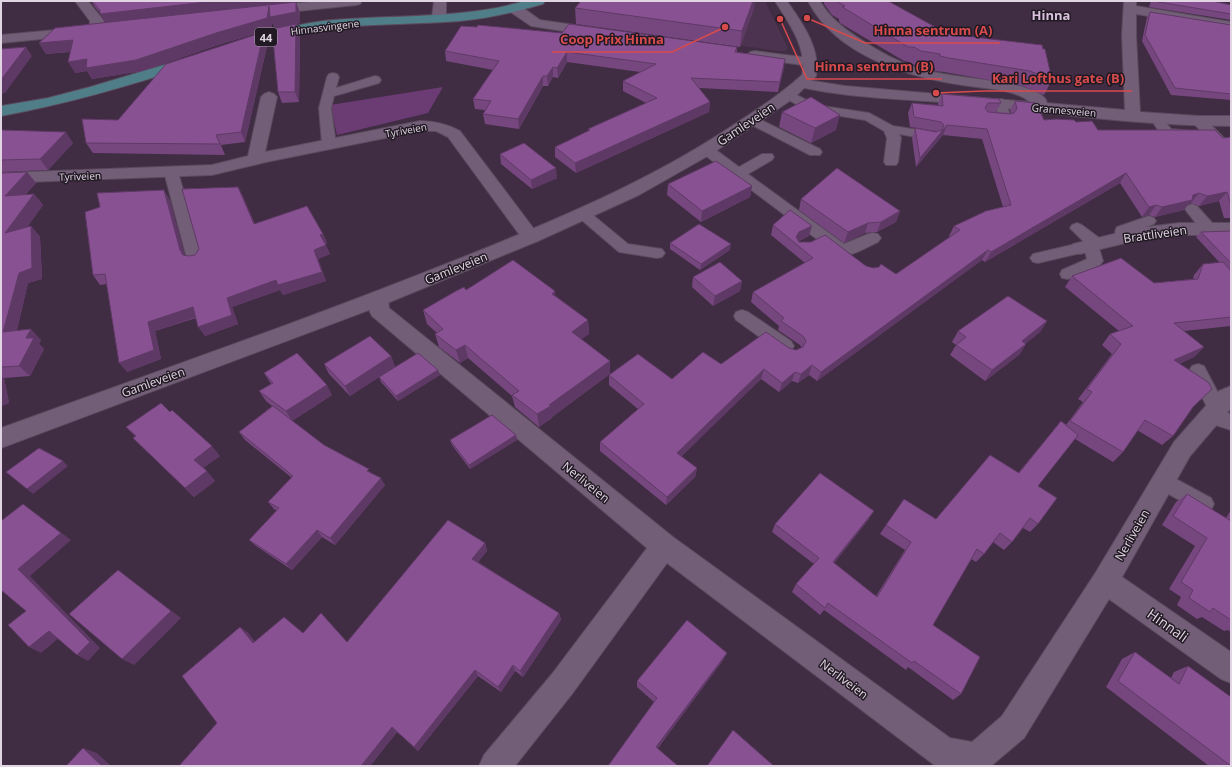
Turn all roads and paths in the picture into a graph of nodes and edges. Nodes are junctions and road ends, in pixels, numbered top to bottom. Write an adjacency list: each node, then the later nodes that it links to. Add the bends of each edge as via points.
1 (81, 1): 13 (street, via 101,29)
2 (356, 1): 9 (street)
3 (440, 1): 10 (street)
4 (539, 1): 8 (main road, Hinnasvingene / 44)
5 (781, 1): 17 (street, via 797,25 807,47)
6 (814, 1): 25 (street, via 834,28 892,63 921,73 1023,92 1038,100)
7 (1130, 5): 11 (street); 28 (street, via 1129,35)
8 (514, 8): 10 (main road, Hinnasvingene / 44); 12 (street, via 536,23)
9 (260, 11)
10 (439, 17): 14 (main road, Hinnasvingene / 44, via 324,25 275,34)
11 (1231, 26)
12 (608, 34)
13 (1, 39)
14 (224, 50)
15 (742, 53): 17 (street)
16 (197, 59): 24 (main road, via 104,89 34,106)
17 (810, 62): 20 (street, Gamleveien, via 808,76)
18 (333, 77): 21 (lane)
19 (375, 80): 21 (lane)
20 (795, 89): 23 (street, Grannesveien, via 845,90); 27 (street, Gamleveien); 31 (lane, via 813,108 869,118)
21 (329, 94): 35 (lane, via 325,108)
22 (269, 97): 39 (street)
23 (1001, 103): 25 (street, Grannesveien); 26 (lane, via 1005,118)
24 (1, 111)
25 (1041, 111): 28 (street, Grannesveien, via 1069,116)
26 (988, 117)
27 (753, 120): 36 (street, Gamleveien); 37 (lane)
28 (1146, 121): 29 (street, Grannesveien); 32 (lane, via 1168,133)
29 (1199, 121): 30 (street, Grannesveien); 34 (lane)
30 (1231, 121)
31 (889, 129): 33 (lane); 40 (lane, via 894,138)
32 (1192, 134)
33 (932, 136)
34 (1221, 143)
35 (329, 144): 39 (street, Tyriveien); 50 (street, Tyriveien, via 435,123 454,134)
36 (707, 150): 42 (lane); 45 (street, Gamleveien, via 633,192)
37 (815, 152)
38 (767, 157): 42 (lane)
39 (254, 160): 41 (street, Tyriveien, via 212,170)
40 (891, 162)
41 (171, 172): 43 (street, Tyriveien); 58 (lane)
42 (739, 173): 49 (lane)
43 (1, 178)
44 (1192, 209): 48 (lane)
45 (583, 214): 50 (street, Gamleveien); 56 (lane, via 624,248)
46 (1149, 221): 52 (lane, via 1122,230)
47 (1077, 228): 54 (lane)
48 (1224, 230): 52 (street, Brattliveien, via 1179,229)
49 (823, 236): 53 (lane); 55 (lane)
50 (531, 237): 61 (street, Gamleveien)
51 (872, 238): 55 (lane)
52 (1123, 238): 54 (street, Brattliveien)
53 (809, 243)
54 (1089, 246): 57 (lane); 60 (lane, via 1096,261)
55 (843, 251): 59 (lane)
56 (657, 253)
57 (1038, 258)
58 (195, 259)
59 (859, 263)
60 (1068, 274)
61 (378, 299): 66 (street, Gamleveien); 69 (street, Nerliveien, via 379,312)
62 (742, 316): 63 (lane)
63 (793, 351)
64 (1198, 371): 65 (lane)
65 (1222, 410): 67 (street, Nerliveien, via 1182,449)
66 (1, 438)
67 (1163, 481): 68 (lane); 70 (street, Nerliveien)
68 (1204, 504)
69 (664, 546): 70 (street, Nerliveien, via 944,753 978,758 1013,727); 72 (street, via 562,684)
70 (1105, 581): 71 (street, Hinnali)
71 (1231, 670)
72 (495, 766)

